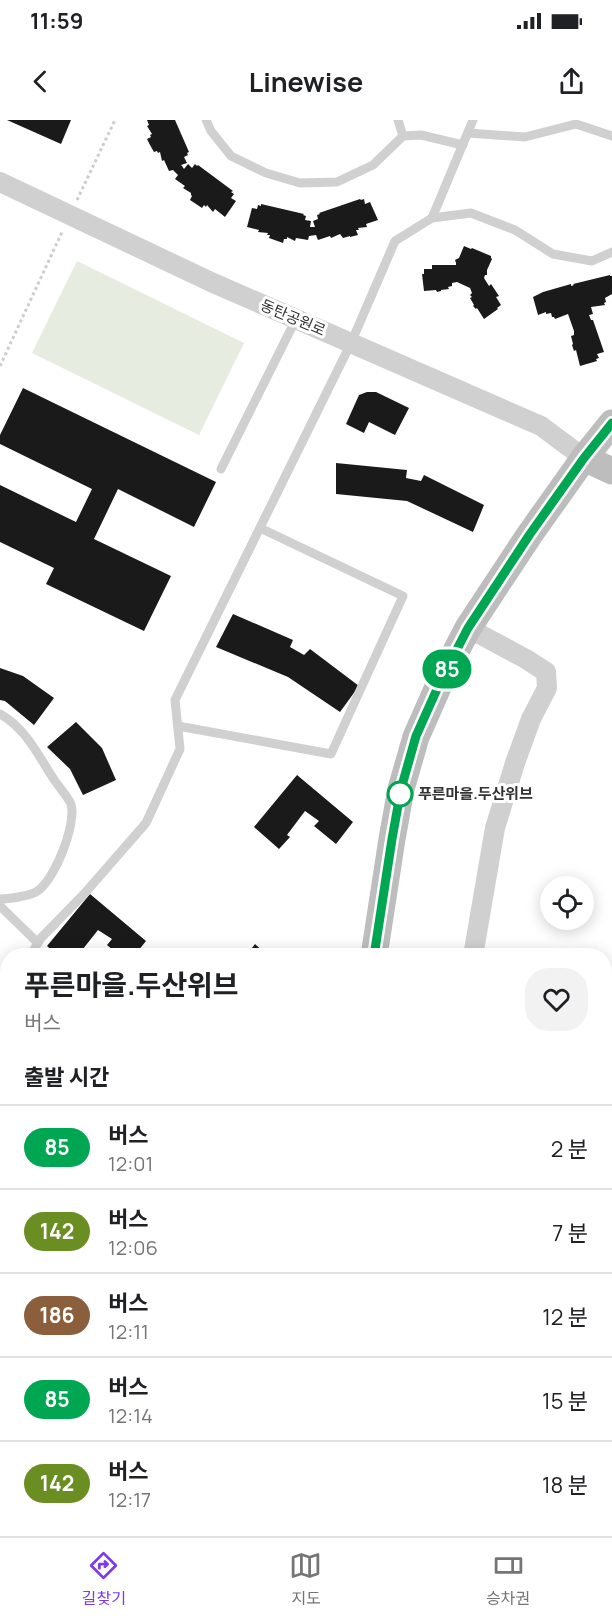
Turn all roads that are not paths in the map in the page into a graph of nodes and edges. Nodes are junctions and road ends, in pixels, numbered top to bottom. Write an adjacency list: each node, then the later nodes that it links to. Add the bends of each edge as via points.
1 (206, 120): 5 (lane, via 231,156 266,173 300,183 337,182 373,165)
2 (398, 120): 5 (lane)
3 (473, 120): 4 (lane)
4 (468, 133): 6 (lane, via 525,138 576,124); 7 (lane)
5 (403, 136): 7 (lane, via 421,135)
6 (612, 136)
7 (463, 144): 9 (lane)
8 (0, 182): 11 (street, 동탄공원로)
9 (432, 218): 10 (lane, via 471,213 514,230 553,254 592,261); 12 (lane, via 395,241)
10 (612, 252)
11 (296, 319): 12 (street, 동탄공원로); 15 (lane)
12 (351, 343): 14 (street, 동탄공원로, via 541,426); 17 (lane)
13 (612, 423): 14 (street)
14 (584, 458): 16 (street); 18 (street)
15 (221, 469)
16 (612, 471)
17 (260, 528): 20 (lane, via 175,700); 20 (lane, via 403,596 331,754)
18 (468, 628): 25 (street, via 416,736 401,789); 26 (street, via 546,672 547,688 515,763 495,828)
19 (0, 714): 21 (lane, via 29,740 71,804 71,825 63,853 50,876 37,892)
20 (178, 726): 23 (lane, via 180,749 146,823)
21 (0, 899)
22 (0, 906): 23 (lane)
23 (38, 943): 24 (lane)
24 (35, 948)
25 (375, 948)
26 (474, 948)

